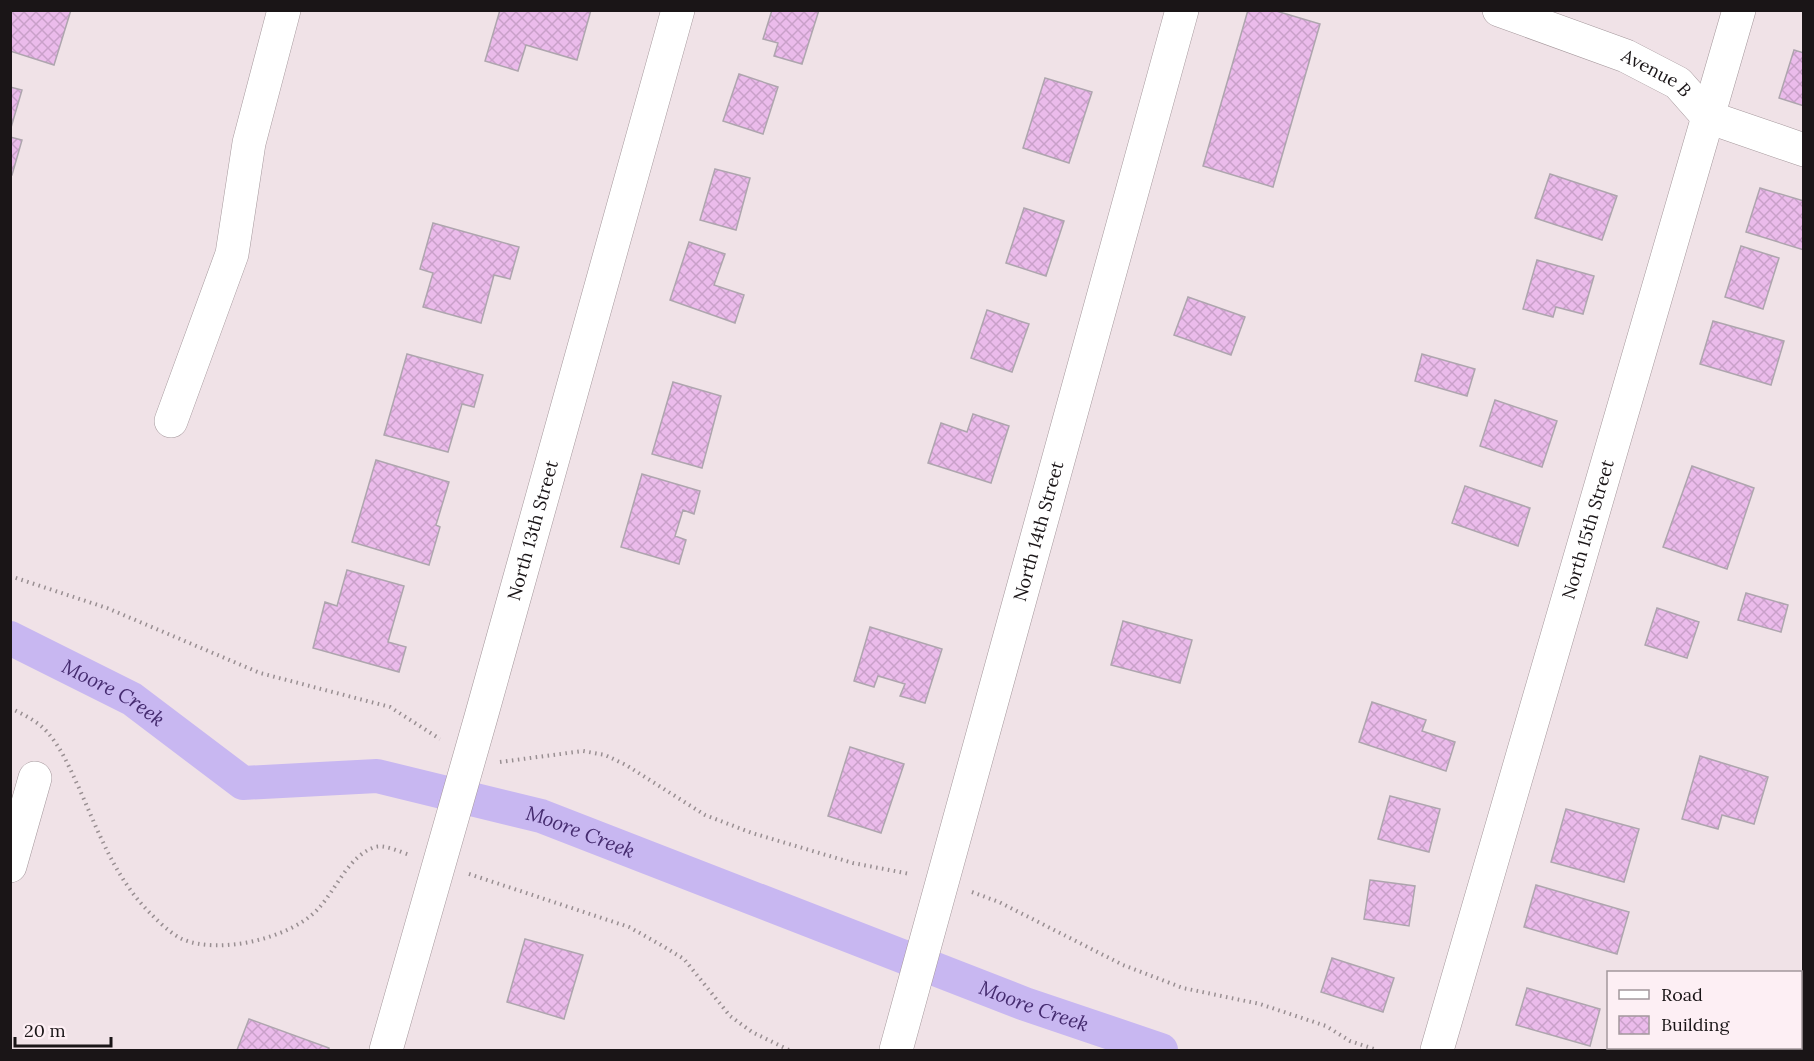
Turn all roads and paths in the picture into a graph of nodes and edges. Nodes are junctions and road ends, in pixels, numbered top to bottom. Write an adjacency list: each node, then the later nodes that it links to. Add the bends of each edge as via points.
1 (284, 10): 8 (street, via 249,143 232,254)
2 (678, 10): 19 (street, North 13th Street)
3 (1182, 10): 21 (street, North 14th Street)
4 (1499, 10): 6 (street, Avenue B, via 1626,56 1678,83)
5 (1739, 10): 6 (street, North 15th Street)
6 (1708, 117): 7 (street, Avenue B); 23 (street, North 15th Street)
7 (1803, 150)
8 (171, 421)
9 (10, 576): 11 (path, via 107,608 260,673 390,707 429,734)
10 (10, 708): 14 (path, via 47,731 63,754 113,865 134,898 182,939 210,945 248,943 289,929 316,911 359,855 377,846)
11 (449, 742)
12 (494, 761): 17 (path, via 506,763 584,751 605,755 705,815 853,863)
13 (35, 778): 15 (street)
14 (416, 857)
15 (10, 866)
16 (462, 872): 20 (path, via 629,927 684,959 729,1016)
17 (919, 877)
18 (965, 890): 22 (path, via 999,902 1123,965 1183,988 1260,1004 1315,1022)
19 (386, 1050)
20 (789, 1050)
21 (896, 1050)
22 (1377, 1050)
23 (1437, 1050)

